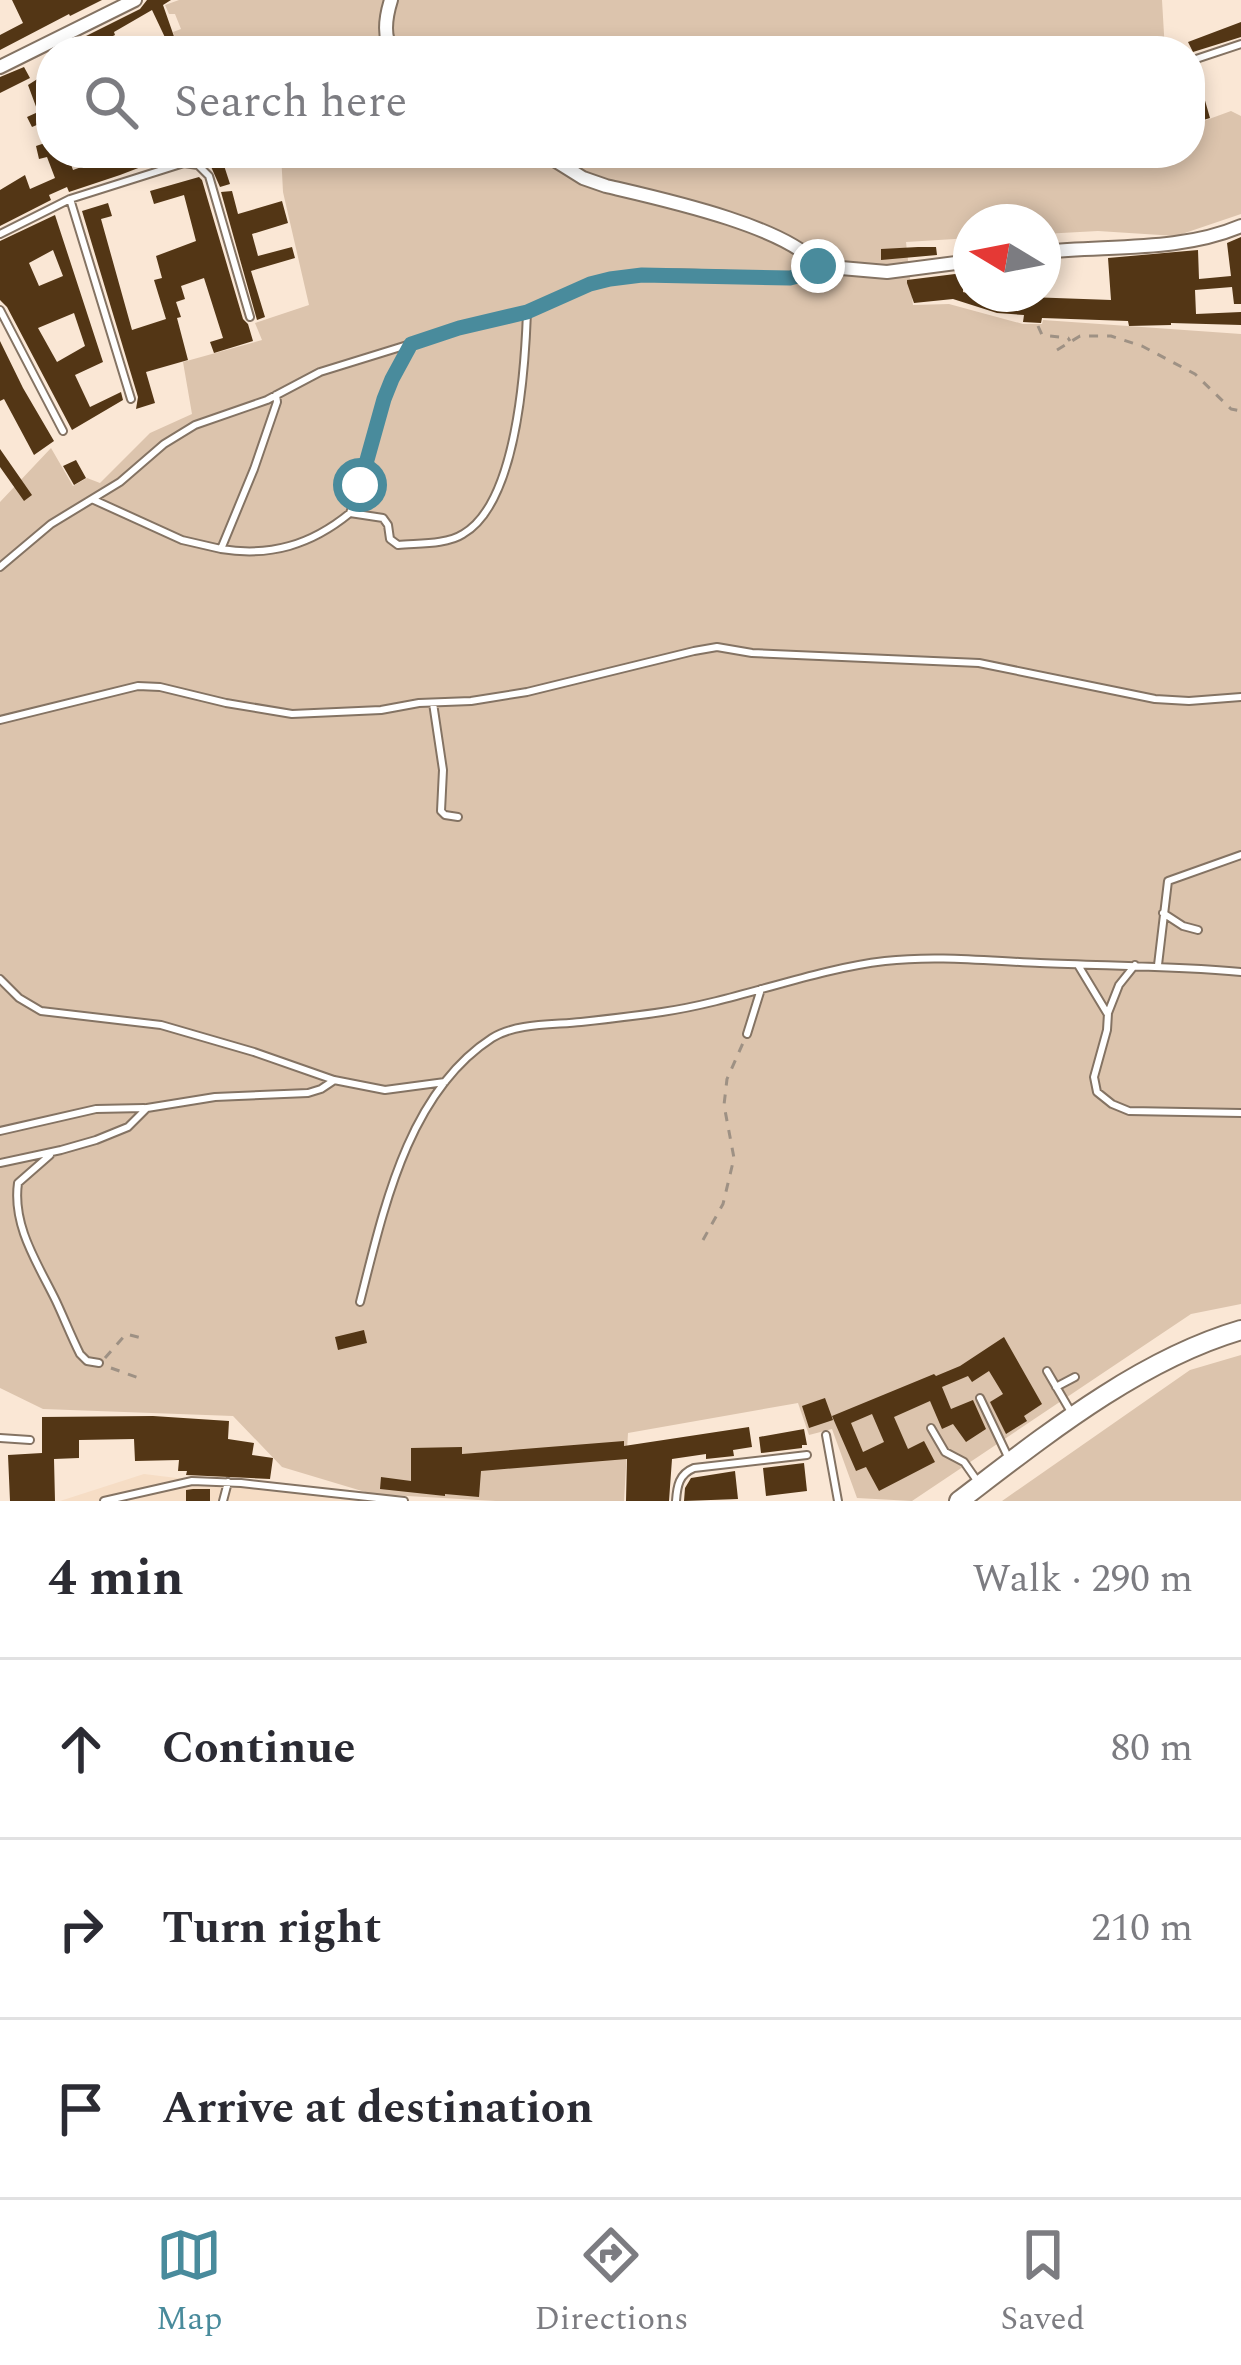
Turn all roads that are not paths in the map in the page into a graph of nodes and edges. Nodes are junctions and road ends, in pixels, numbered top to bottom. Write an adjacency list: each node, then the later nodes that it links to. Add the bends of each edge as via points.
1 (135, 0): 3 (street)
2 (391, 0): 4 (street)
3 (62, 36)
4 (387, 36)
5 (1241, 44): 7 (lane)
6 (36, 49): 8 (street)
7 (1205, 56)
8 (0, 67)
9 (168, 168): 12 (lane)
10 (201, 168): 20 (lane)
11 (567, 168): 17 (street, via 606,187 751,227)
12 (70, 199): 14 (lane); 23 (lane)
13 (1241, 226): 15 (street, via 1166,244)
14 (0, 234)
15 (1061, 251)
16 (953, 263): 17 (street, via 887,272)
17 (818, 266): 19 (lane, via 790,278 610,279)
18 (0, 310): 24 (lane)
19 (527, 312): 21 (lane); 26 (lane, via 511,447 480,519 459,537 398,545 383,518)
20 (250, 317)
21 (411, 344): 22 (lane, via 320,372); 26 (lane, via 384,399)
22 (277, 395): 25 (lane, via 181,432); 27 (lane)
23 (131, 399)
24 (63, 431)
25 (94, 500): 27 (lane, via 182,541); 28 (lane)
26 (350, 513): 27 (lane, via 283,550)
27 (221, 549)
28 (0, 567)
29 (1241, 697): 30 (lane, via 1154,699 979,663 716,647 527,692)
30 (433, 703): 31 (lane, via 292,714 138,686); 32 (lane, via 441,811)
31 (0, 720)
32 (458, 817)
33 (1241, 854): 34 (lane, via 1168,881)
34 (1163, 914): 35 (lane); 38 (lane)
35 (1198, 930)
36 (1078, 965): 37 (lane); 41 (lane, via 889,960); 42 (lane)
37 (1135, 965): 38 (lane); 42 (lane)
38 (1158, 965): 39 (lane)
39 (1241, 972)
40 (0, 979): 44 (lane, via 40,1011 192,1032)
41 (760, 989): 43 (lane); 45 (lane, via 677,1010 516,1029 495,1036)
42 (1108, 1013): 47 (lane, via 1094,1077 1112,1104)
43 (747, 1034)
44 (334, 1080): 45 (lane, via 385,1090); 46 (lane, via 308,1093)
45 (445, 1082): 51 (lane, via 401,1158)
46 (147, 1108): 48 (lane, via 96,1109); 49 (lane, via 128,1127)
47 (1241, 1113)
48 (0, 1131)
49 (52, 1152): 50 (lane); 53 (lane, via 18,1183 21,1217 80,1354)
50 (0, 1162)
51 (360, 1302)
52 (1241, 1330): 58 (main road)
53 (99, 1364)
54 (1047, 1371): 56 (lane)
55 (1075, 1377): 56 (lane)
56 (1056, 1388): 58 (lane)
57 (980, 1398): 64 (lane)
58 (1072, 1415): 64 (main road)
59 (931, 1428): 66 (lane)
60 (826, 1435): 71 (lane)
61 (0, 1438): 62 (lane)
62 (30, 1440)
63 (807, 1455): 70 (lane, via 694,1468 679,1481)
64 (1010, 1462): 66 (main road)
65 (229, 1482): 67 (lane, via 192,1481); 68 (lane); 69 (lane)
66 (980, 1485): 72 (main road)
67 (104, 1501)
68 (223, 1501)
69 (404, 1501)
70 (676, 1501)
71 (838, 1501)
72 (959, 1501)

